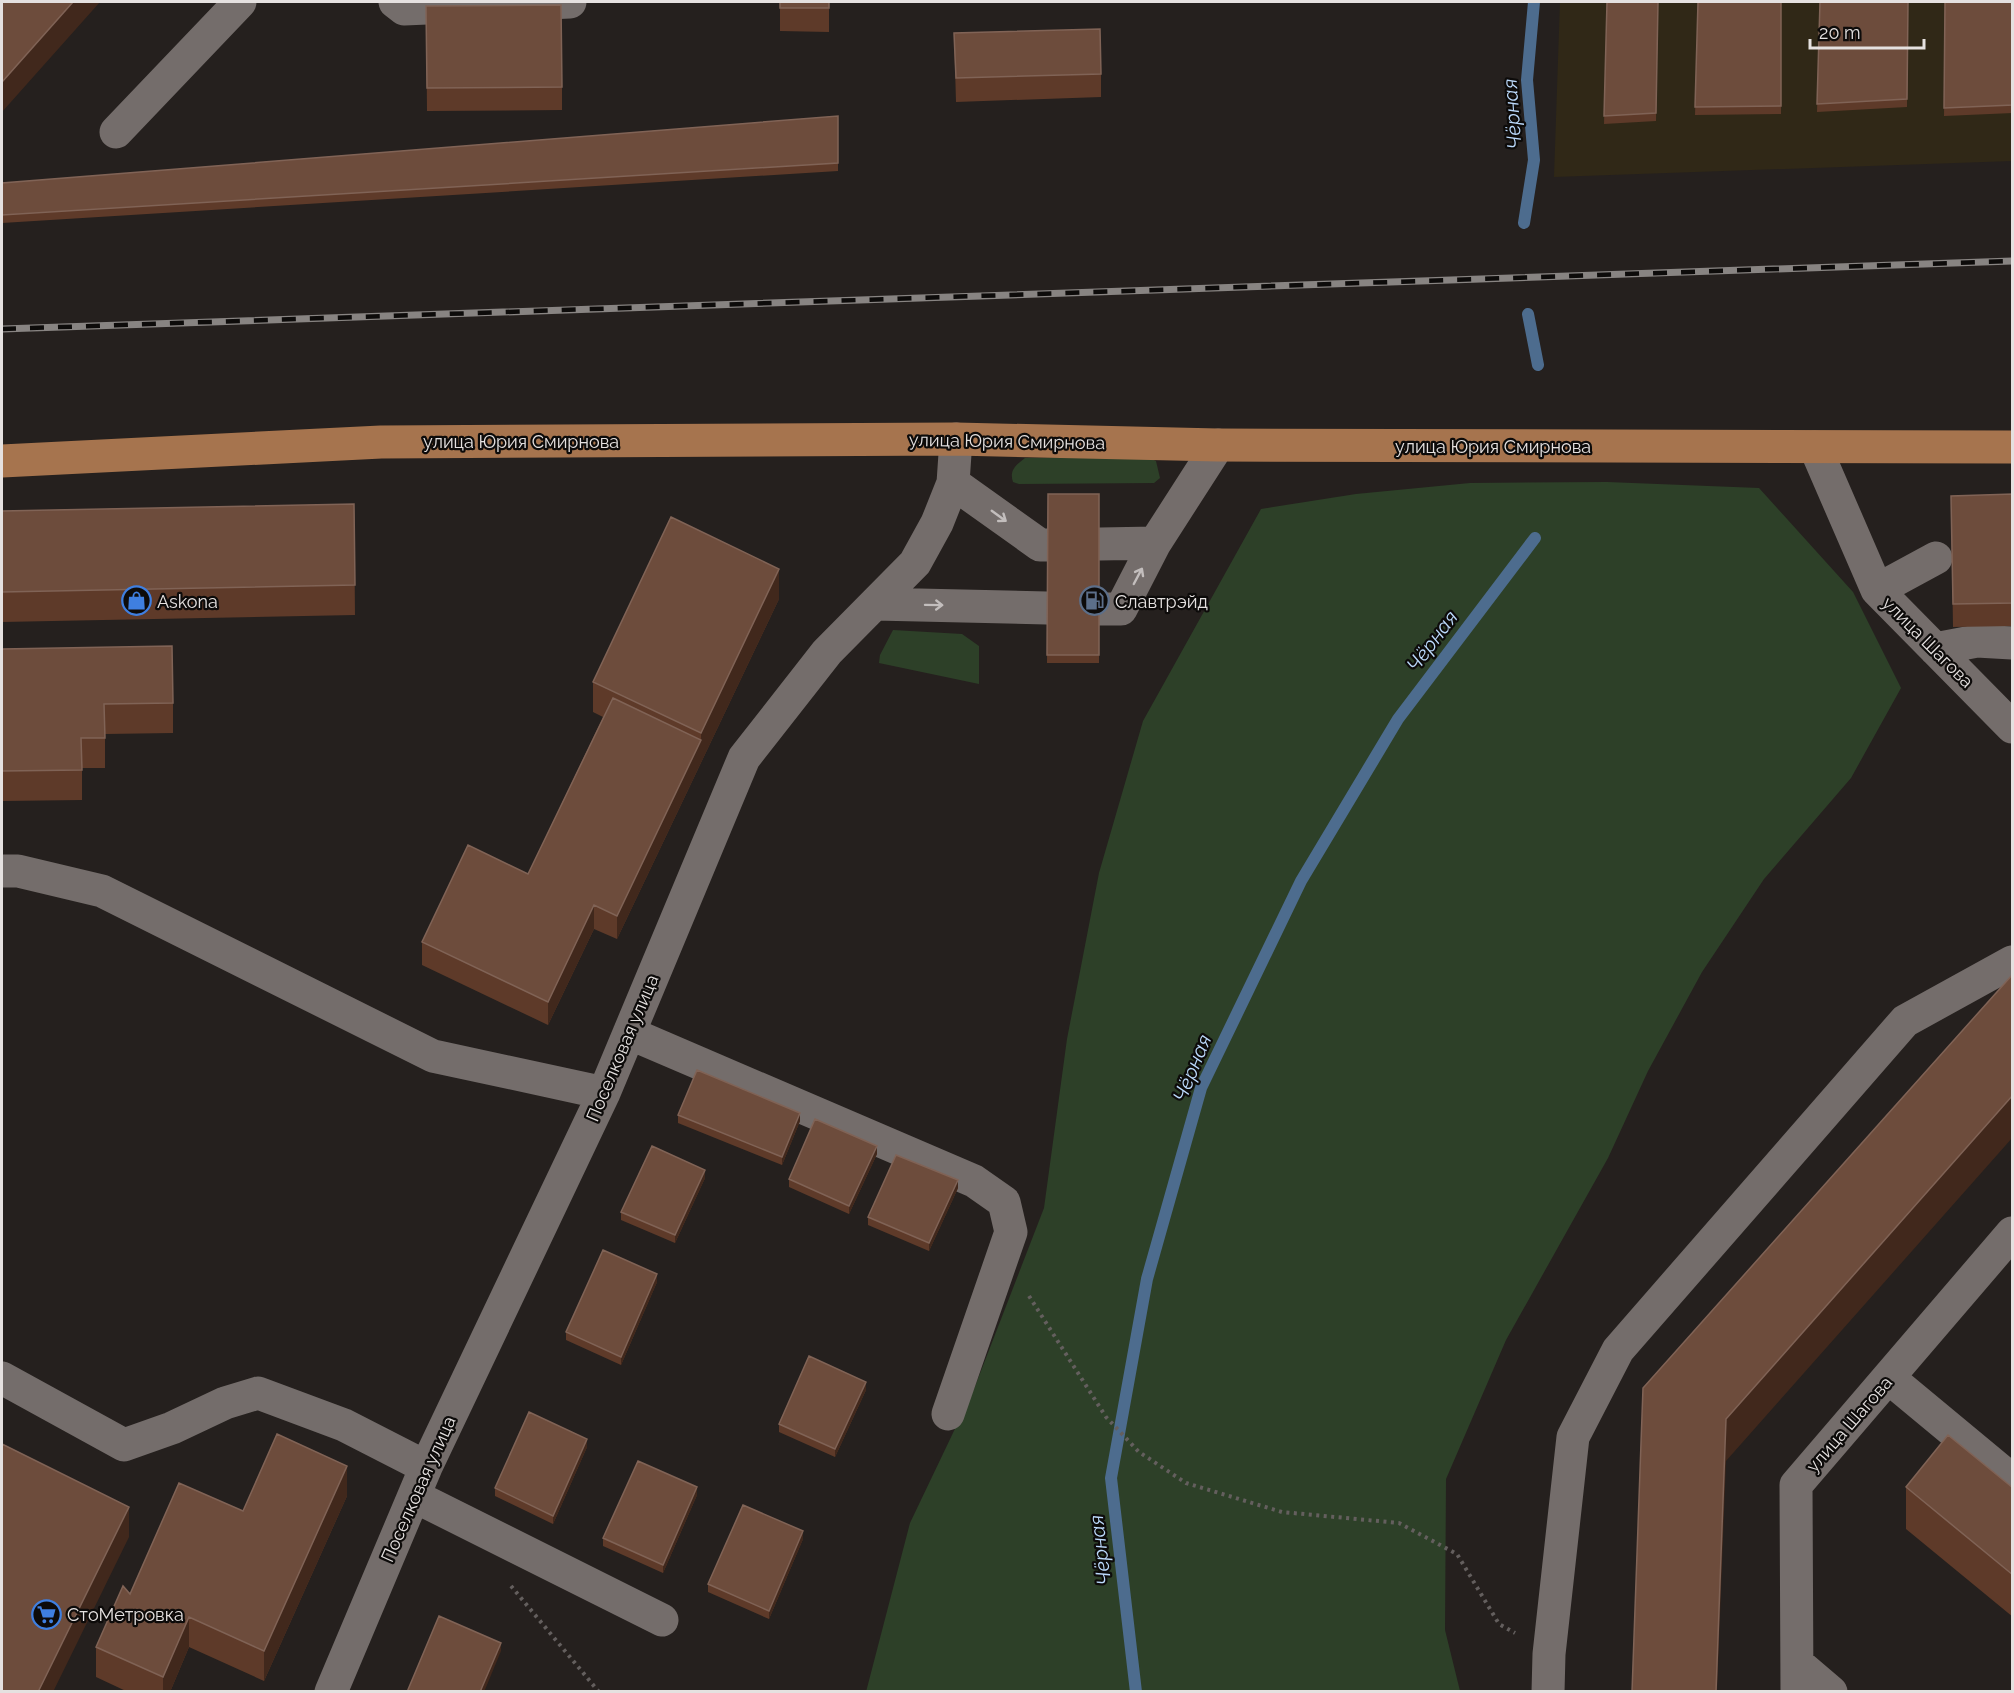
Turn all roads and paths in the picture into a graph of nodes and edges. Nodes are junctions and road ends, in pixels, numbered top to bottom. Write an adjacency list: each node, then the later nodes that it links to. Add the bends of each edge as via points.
1 (240, 2): 4 (street)
2 (395, 2): 3 (street, via 405,9)
3 (570, 2)
4 (116, 132)
5 (956, 439): 6 (main road, улица Юрия Смирнова); 9 (main road, улица Юрия Смирнова, via 381,442); 10 (street, Поселковая улица)
6 (1218, 445): 7 (main road, улица Юрия Смирнова); 11 (street)
7 (1815, 447): 8 (main road, улица Юрия Смирнова); 15 (street, улица Шагова)
8 (2013, 447)
9 (2, 461)
10 (953, 483): 13 (street, one-way to 13, via 1040,545); 16 (street, Поселковая улица, via 915,563)
11 (1155, 543): 12 (street); 18 (street, one-way to 11, via 1121,609)
12 (1100, 544)
13 (1047, 545)
14 (1936, 558): 15 (street)
15 (1877, 590): 20 (street, улица Шагова)
16 (875, 604): 17 (street, one-way to 17); 24 (street, Поселковая улица, via 826,652 744,758)
17 (1047, 608)
18 (1100, 609)
19 (2013, 643): 20 (street, via 1977,641)
20 (1935, 649): 21 (street, улица Шагова)
21 (2013, 727)
22 (7, 878): 25 (street, via 102,891 433,1056)
23 (2013, 962): 35 (street, via 1905,1021 1618,1350 1573,1437)
24 (629, 1033): 25 (street, Поселковая улица); 30 (street, via 974,1181 1004,1202 1011,1232)
25 (604, 1093): 32 (street, Поселковая улица)
26 (2013, 1233): 29 (street, улица Шагова)
27 (1027, 1287): 35 (path, via 1030,1298 1106,1417 1139,1452 1186,1483 1282,1512 1399,1523 1456,1554 1498,1624)
28 (2, 1378): 32 (street, via 124,1445 258,1393 344,1425)
29 (1888, 1378): 31 (street); 36 (street, улица Шагова, via 1796,1485)
30 (948, 1414)
31 (2013, 1480)
32 (420, 1482): 34 (street); 37 (street, Поселковая улица)
33 (505, 1579): 38 (path)
34 (662, 1620)
35 (1549, 1654): 39 (street)
36 (1797, 1677): 40 (street)
37 (330, 1692)
38 (599, 1692)
39 (1548, 1692)
40 (1831, 1692)

